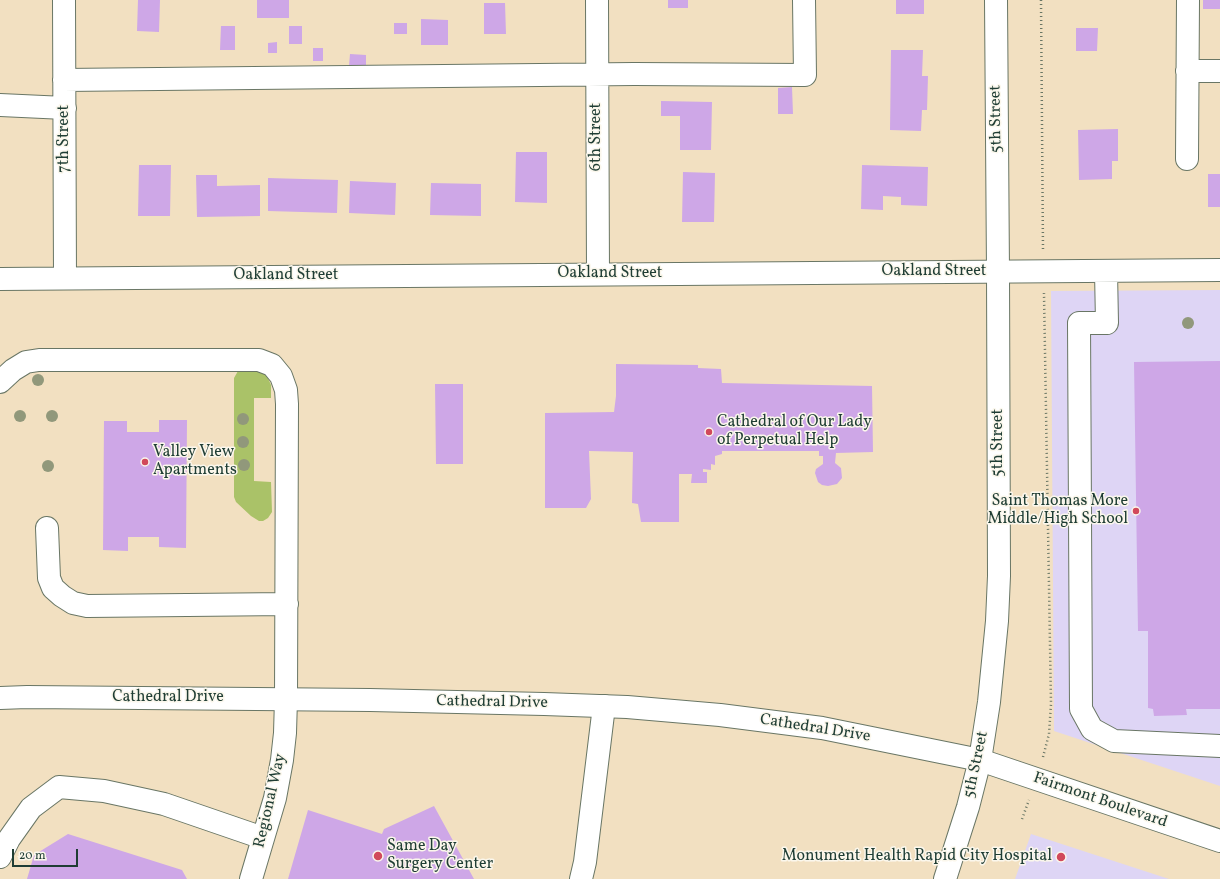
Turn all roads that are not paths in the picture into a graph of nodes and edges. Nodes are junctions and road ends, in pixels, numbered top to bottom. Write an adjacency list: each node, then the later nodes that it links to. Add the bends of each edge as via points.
1 (64, 0): 9 (street, 7th Street)
2 (596, 0): 8 (street, 6th Street)
3 (804, 0): 8 (street, via 805,75)
4 (996, 0): 15 (street, 5th Street)
5 (1188, 0): 6 (street)
6 (1187, 71): 7 (street); 12 (street)
7 (1220, 71)
8 (597, 75): 9 (street); 16 (street, 6th Street)
9 (64, 80): 11 (street, 7th Street)
10 (0, 105): 11 (street)
11 (65, 108): 17 (street, 7th Street)
12 (1187, 159)
13 (1220, 270): 14 (street, Oakland Street)
14 (1106, 271): 15 (street, Oakland Street); 25 (street, via 1107,323 1079,323 1081,709 1092,729 1114,741)
15 (998, 272): 16 (street, Oakland Street); 26 (street, 5th Street, via 999,576 992,673)
16 (598, 274): 17 (street, Oakland Street)
17 (65, 277): 18 (street, Oakland Street)
18 (0, 279)
19 (0, 382): 21 (street, Regional Way, via 26,362 39,360 227,359 259,360 272,365 281,376 286,390)
20 (47, 528): 21 (street, via 49,578 53,588 73,603 87,606)
21 (287, 604): 23 (street, Regional Way)
22 (0, 698): 23 (street, Cathedral Drive)
23 (286, 699): 24 (street, Cathedral Drive); 27 (street, Regional Way, via 282,760 275,798)
24 (604, 706): 26 (street, Cathedral Drive, via 822,728); 31 (street)
25 (1220, 746)
26 (980, 760): 28 (street, Fairmont Boulevard); 32 (street, 5th Street)
27 (263, 838): 29 (street, via 164,804 104,791 59,787 31,808 9,839); 30 (street, Regional Way)
28 (1220, 841)
29 (0, 857)
30 (251, 879)
31 (581, 879)
32 (945, 879)

